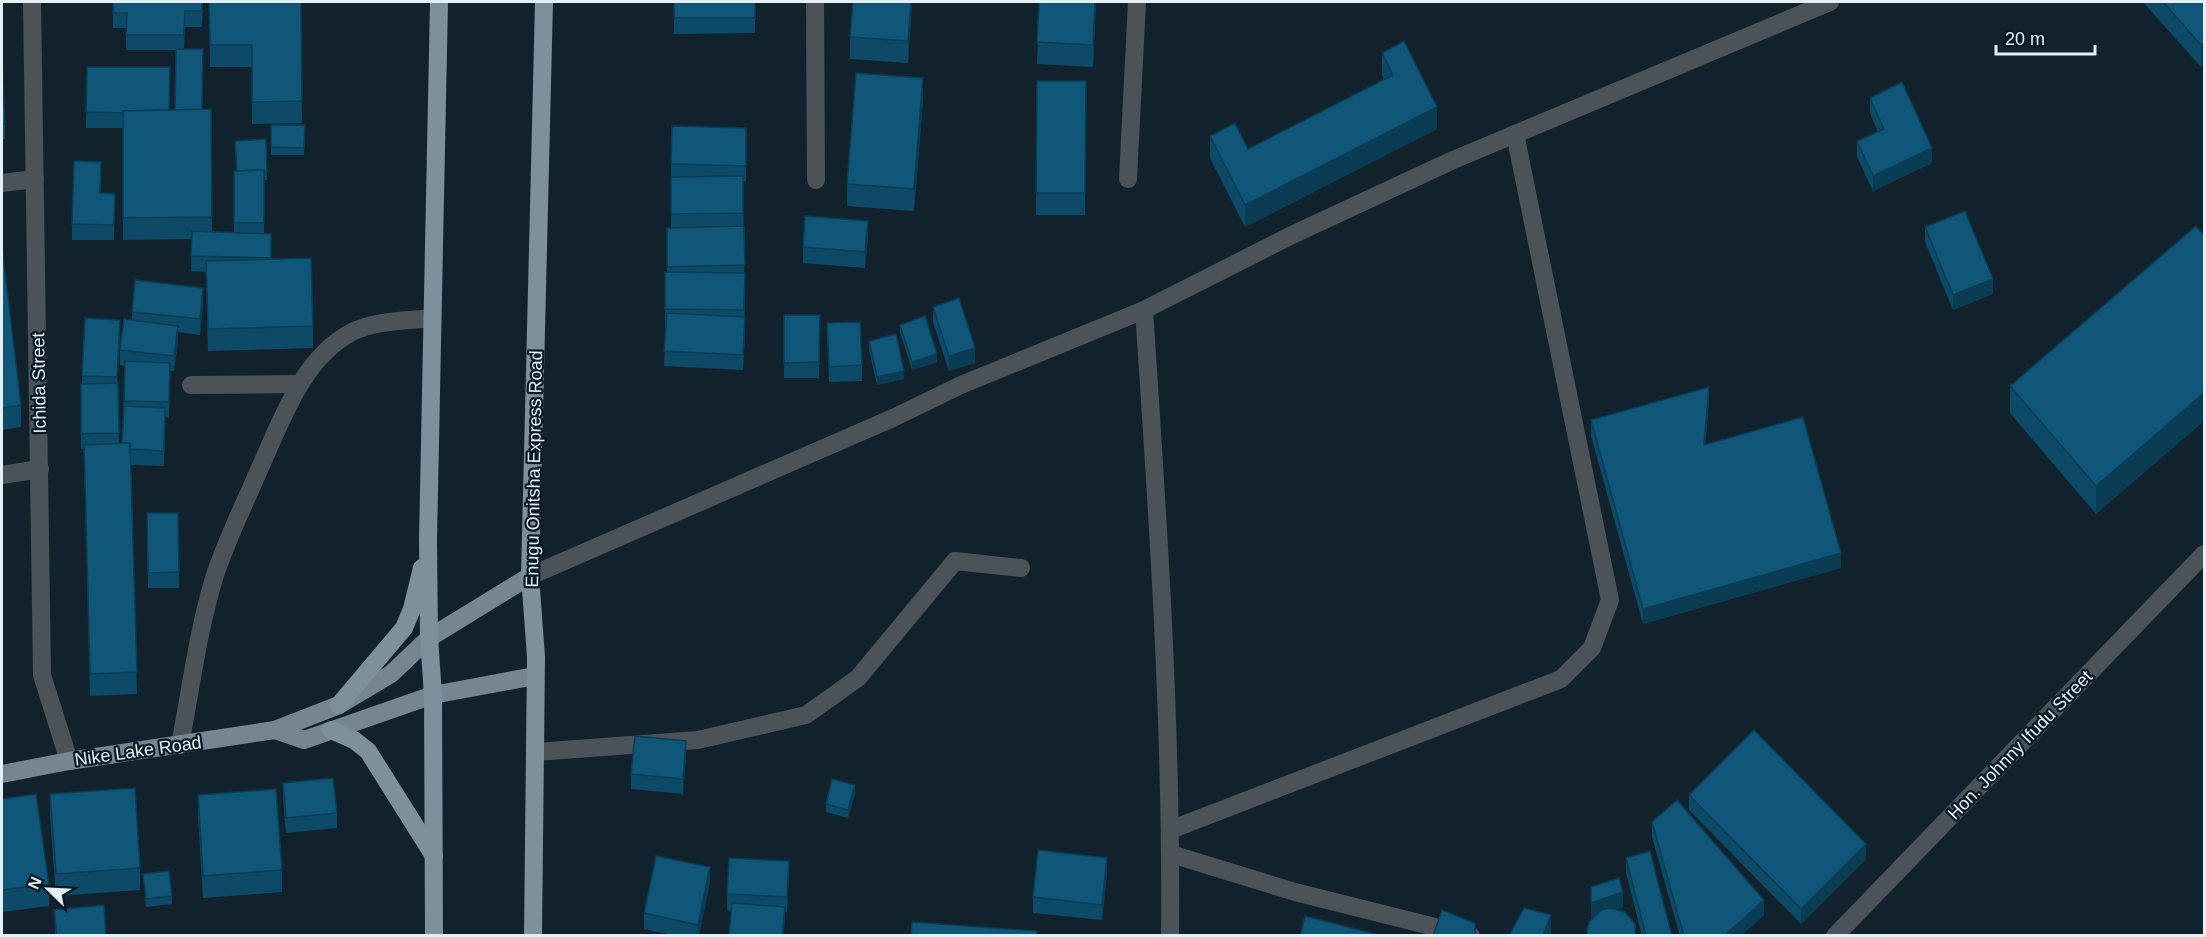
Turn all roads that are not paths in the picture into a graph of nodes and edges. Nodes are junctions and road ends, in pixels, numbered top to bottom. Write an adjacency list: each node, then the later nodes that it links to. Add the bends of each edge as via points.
1 (32, 2): 8 (street, Ichida Street)
2 (439, 2): 13 (highway)
3 (544, 2): 21 (highway, Enugu Onitsha Express Road)
4 (814, 2): 10 (street)
5 (1137, 2): 9 (street)
6 (1830, 2): 7 (street)
7 (1515, 134): 12 (street, via 1292,236); 32 (street, via 1610,600 1592,648 1561,679)
8 (35, 178): 11 (street); 16 (street, Ichida Street)
9 (1128, 179)
10 (816, 180)
11 (2, 183)
12 (1144, 310): 21 (street, via 961,385); 32 (street, via 1162,581)
13 (432, 318): 14 (street, via 378,323 352,332 324,352); 18 (highway)
14 (300, 384): 15 (street); 28 (street, via 235,523 215,576)
15 (191, 385)
16 (40, 469): 17 (street); 30 (street, Ichida Street, via 42,675)
17 (2, 475)
18 (428, 540): 22 (highway); 25 (highway, via 404,628)
19 (2205, 554): 39 (street, Hon. Johnny Ifudu Street)
20 (1021, 568): 29 (street, via 955,561 858,678 806,716 698,740)
21 (530, 576): 22 (main road, Nike Lake Road); 23 (highway, Enugu Onitsha Express Road)
22 (429, 638): 24 (highway); 25 (main road, Nike Lake Road, via 391,674)
23 (536, 676): 24 (main road, Nike Lake Road); 29 (highway, Enugu Onitsha Express Road)
24 (434, 695): 27 (main road, Nike Lake Road); 34 (highway)
25 (339, 705): 26 (main road, Nike Lake Road)
26 (275, 730): 27 (main road, Nike Lake Road, via 304,740); 28 (main road, Nike Lake Road)
27 (331, 730): 34 (highway, via 368,751)
28 (180, 745): 30 (main road, Nike Lake Road)
29 (536, 752): 36 (highway, Enugu Onitsha Express Road)
30 (69, 761): 31 (main road, Nike Lake Road)
31 (2, 774)
32 (1170, 830): 33 (street)
33 (1171, 854): 37 (street); 38 (street, via 1295,892)
34 (435, 857): 35 (highway)
35 (434, 936)
36 (532, 936)
37 (1170, 936)
38 (1471, 936)
39 (1835, 936)

